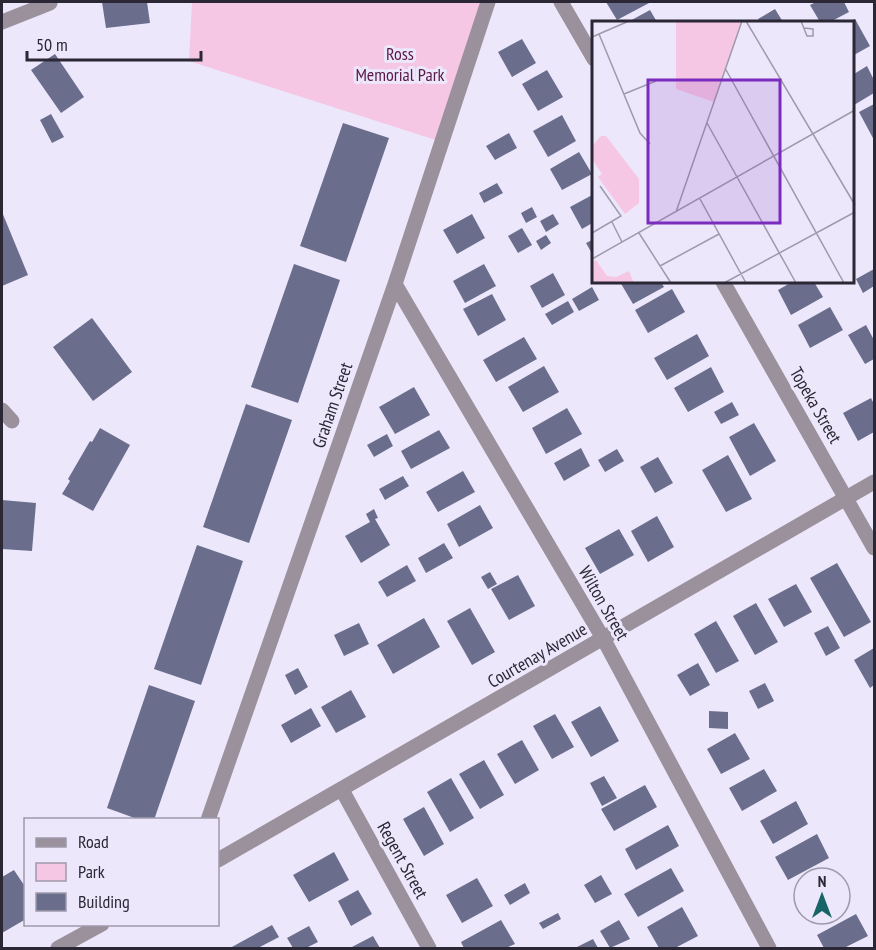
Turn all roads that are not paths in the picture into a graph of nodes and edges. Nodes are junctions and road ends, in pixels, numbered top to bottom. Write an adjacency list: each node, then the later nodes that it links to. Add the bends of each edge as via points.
1 (488, 2): 6 (street, Graham Street)
2 (561, 2): 5 (street)
3 (50, 3): 4 (street)
4 (2, 22)
5 (592, 56)
6 (395, 284): 11 (street, Wilton Street); 13 (street, Graham Street)
7 (724, 284): 9 (street, Topeka Street)
8 (874, 482): 9 (street, Courtenay Avenue)
9 (847, 497): 10 (street, Topeka Street); 11 (street, Courtenay Avenue)
10 (874, 548)
11 (604, 640): 12 (street, Courtenay Avenue); 18 (street, Wilton Street)
12 (342, 790): 14 (street, Courtenay Avenue); 17 (street, Regent Street)
13 (208, 818)
14 (219, 859)
15 (98, 926): 16 (street)
16 (58, 948)
17 (429, 948)
18 (769, 948)

